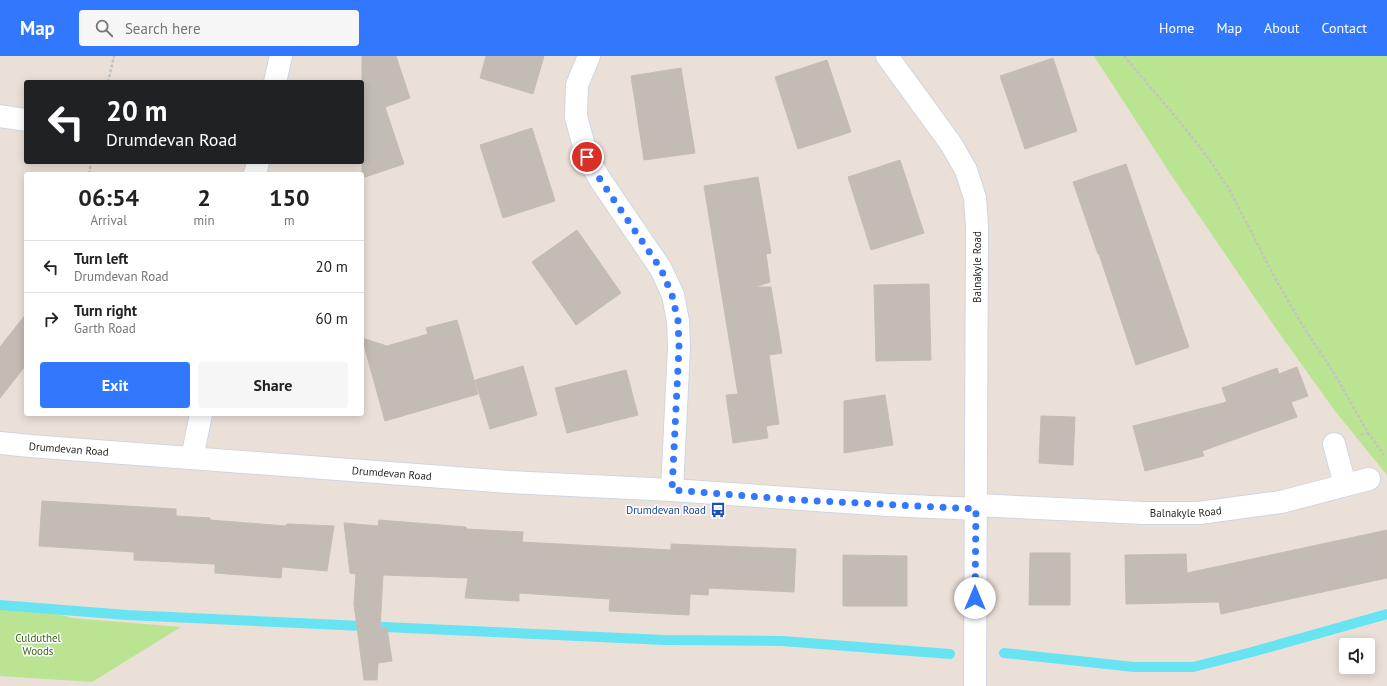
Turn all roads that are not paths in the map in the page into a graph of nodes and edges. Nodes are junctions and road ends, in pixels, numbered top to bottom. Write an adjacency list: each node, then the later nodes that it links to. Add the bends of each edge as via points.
1 (281, 56): 4 (street)
2 (590, 56): 13 (street, via 577,84 576,117 587,157 661,269 672,295 678,321)
3 (887, 56): 14 (street, Balnakyle Road, via 951,144 966,170 975,198)
4 (275, 80)
5 (0, 116): 6 (street)
6 (24, 120)
7 (201, 416): 10 (street)
8 (0, 443): 10 (street, Drumdevan Road)
9 (1334, 444): 12 (street)
10 (192, 458): 13 (street, Drumdevan Road, via 501,481)
11 (1369, 479): 12 (street, Balnakyle Road)
12 (1345, 485): 14 (street, Balnakyle Road, via 1281,502 1199,513)
13 (672, 490): 14 (street, Drumdevan Road, via 806,500)
14 (976, 507): 15 (street, Balnakyle Road)
15 (975, 686)

